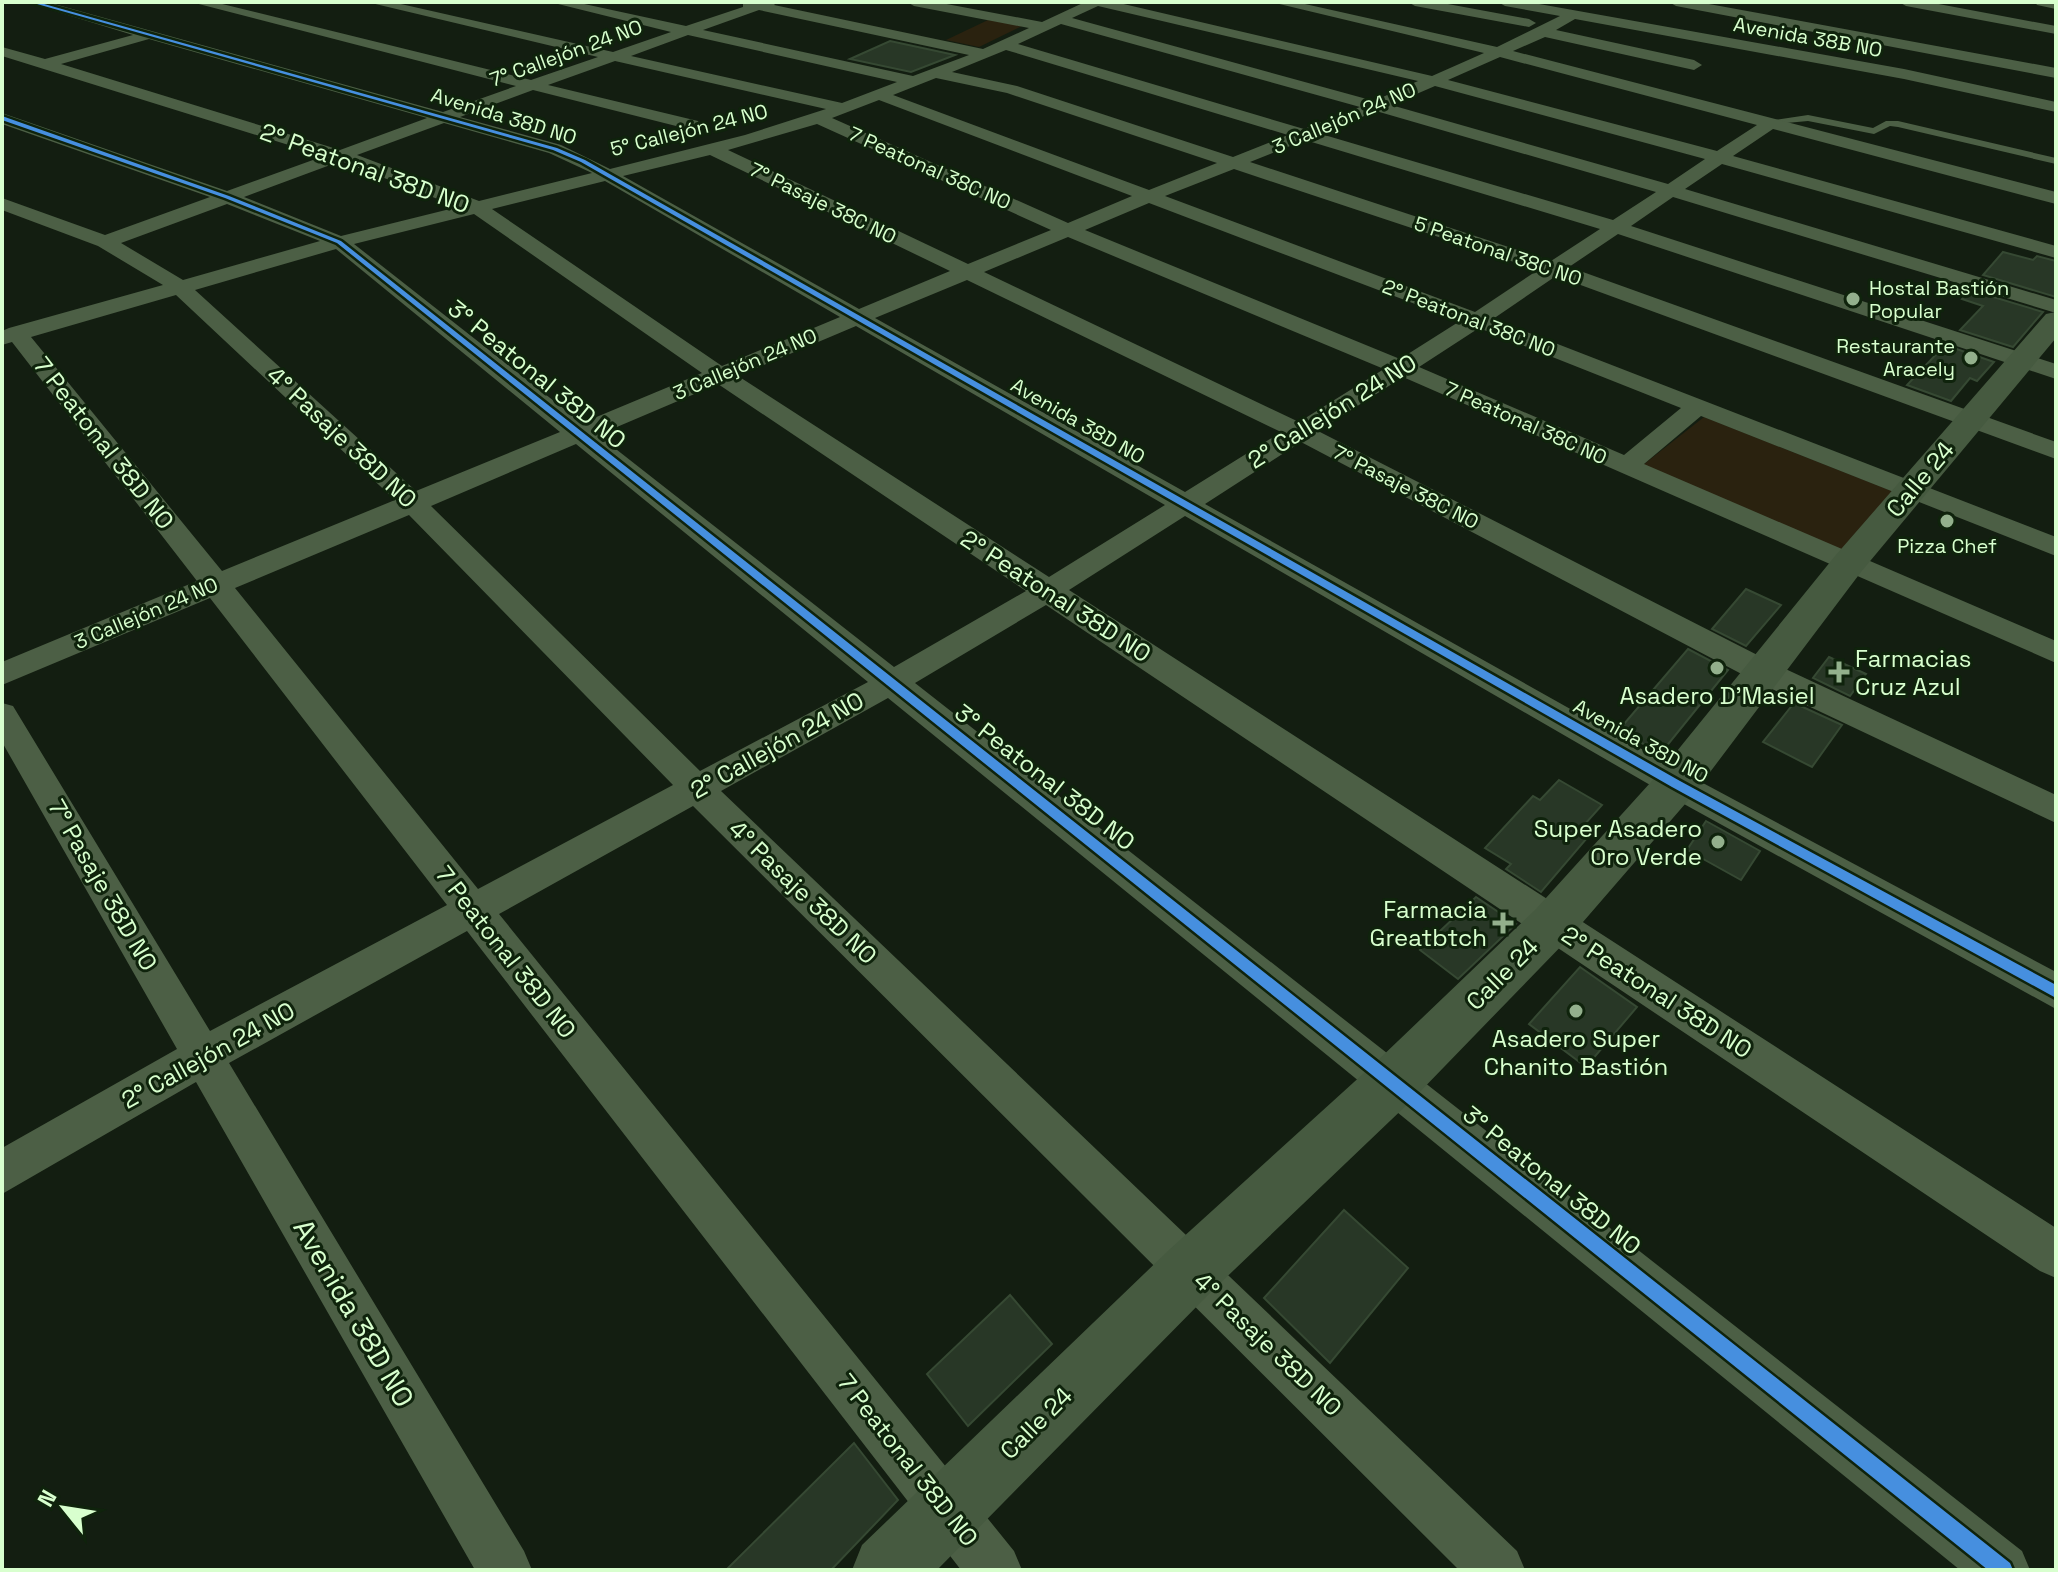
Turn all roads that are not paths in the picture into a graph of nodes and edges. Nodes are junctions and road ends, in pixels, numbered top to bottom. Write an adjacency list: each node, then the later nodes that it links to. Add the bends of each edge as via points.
1 (32, 2): 28 (street, Avenida 38D NO)
2 (198, 2): 18 (street)
3 (271, 2): 18 (street)
4 (374, 2): 35 (street, 7 Peatonal 38C NO)
5 (557, 2): 25 (street)
6 (736, 2): 16 (street)
7 (914, 2): 22 (street)
8 (1096, 2): 22 (street, 5° Callejón 24 NO); 43 (street)
9 (1278, 2): 33 (street)
10 (1415, 2): 26 (street)
11 (1505, 2): 19 (street, Avenida 38B NO)
12 (1906, 2): 20 (street)
13 (1998, 2): 20 (street)
14 (2042, 2): 17 (street)
15 (1670, 3): 23 (street); 31 (street)
16 (764, 4): 25 (street, 7° Callejón 24 NO); 34 (street)
17 (2056, 5)
18 (236, 11): 21 (street); 44 (street)
19 (1573, 14): 23 (street, Avenida 38B NO); 26 (street, 3 Callejón 24 NO)
20 (1980, 16): 27 (street); 31 (street)
21 (207, 20)
22 (1054, 24): 30 (street, 5° Callejón 24 NO); 47 (street, via 1137,38)
23 (1638, 26): 29 (street, Avenida 38B NO)
24 (177, 28): 28 (street)
25 (689, 30): 35 (street, 7° Callejón 24 NO); 42 (street)
26 (1548, 30): 33 (street, 3 Callejón 24 NO); 37 (street)
27 (2056, 30)
28 (147, 36): 36 (street); 51 (street, Avenida 38D NO)
29 (1732, 43): 37 (street); 41 (street, Avenida 38B NO)
30 (1006, 45): 34 (street, 5° Callejón 24 NO); 55 (street)
31 (1937, 48): 40 (street); 41 (street)
32 (2, 51): 36 (street, 2° Peatonal 38D NO)
33 (1499, 52): 43 (street, 3 Callejón 24 NO); 45 (street)
34 (985, 54): 39 (street, 5° Callejón 24 NO)
35 (611, 57): 44 (street, 7° Callejón 24 NO); 49 (street, 7 Peatonal 38C NO)
36 (44, 64): 38 (street); 57 (street, 2° Peatonal 38D NO)
37 (1694, 65): 45 (street)
38 (16, 72)
39 (934, 73): 42 (street, 5° Callejón 24 NO); 60 (street, 5 Peatonal 38C NO, via 1011,89)
40 (2056, 73)
41 (1904, 74): 48 (street, Avenida 38B NO)
42 (913, 81): 46 (street, 5° Callejón 24 NO)
43 (1433, 81): 47 (street, 3 Callejón 24 NO); 58 (street)
44 (535, 84): 51 (street, 7° Callejón 24 NO); 54 (street)
45 (1652, 92): 53 (street)
46 (880, 95): 49 (street, 5° Callejón 24 NO); 64 (street, 2° Peatonal 38C NO)
47 (1373, 107): 55 (street, 3 Callejón 24 NO); 62 (street)
48 (2056, 107)
49 (843, 108): 52 (street, 5° Callejón 24 NO)
50 (2, 118): 63 (street, 3° Peatonal 38D NO)
51 (444, 118): 57 (street, 7° Callejón 24 NO); 61 (street, Avenida 38D NO, via 555,149)
52 (818, 118): 56 (street, 5° Callejón 24 NO); 69 (street, 7 Peatonal 38C NO)
53 (1768, 123): 58 (street, 2° Callejón 24 NO); 59 (lane, via 1808,118 1874,131 1898,124); 65 (street)
54 (692, 125)
55 (1305, 135): 60 (street, 3 Callejón 24 NO); 68 (street)
56 (710, 148): 61 (street, 5° Callejón 24 NO); 74 (street, 7° Pasaje 38C NO)
57 (340, 155): 63 (street, 7° Callejón 24 NO); 67 (street, 2° Peatonal 38D NO)
58 (1717, 158): 62 (street, 2° Callejón 24 NO); 72 (street)
59 (2056, 161)
60 (1234, 164): 64 (street, 3 Callejón 24 NO); 73 (street, 5 Peatonal 38C NO)
61 (606, 175): 67 (street, 5° Callejón 24 NO); 77 (street, Avenida 38D NO)
62 (1670, 190): 68 (street, 2° Callejón 24 NO); 76 (street)
63 (227, 197): 70 (street, 7° Callejón 24 NO); 71 (street, 3° Peatonal 38D NO)
64 (1147, 197): 69 (street, 3 Callejón 24 NO); 78 (street, 2° Peatonal 38C NO)
65 (2056, 198)
66 (2, 204): 70 (street, 4° Pasaje 38D NO)
67 (476, 207): 71 (street, 5° Callejón 24 NO); 83 (street, 2° Peatonal 38D NO)
68 (1615, 227): 73 (street, 2° Callejón 24 NO); 81 (street)
69 (1068, 230): 74 (street, 3 Callejón 24 NO); 82 (street, 7 Peatonal 38C NO)
70 (105, 242): 75 (street, 4° Pasaje 38D NO)
71 (339, 242): 75 (street, 5° Callejón 24 NO); 87 (street, 3° Peatonal 38D NO)
72 (2056, 252)
73 (1555, 269): 78 (street, 2° Callejón 24 NO); 85 (street, 5 Peatonal 38C NO)
74 (966, 273): 77 (street, 3 Callejón 24 NO); 86 (street, 7° Pasaje 38C NO)
75 (179, 286): 80 (street, 5° Callejón 24 NO); 91 (street, 4° Pasaje 38D NO)
76 (2056, 307)
77 (857, 318): 83 (street, 3 Callejón 24 NO); 92 (street, Avenida 38D NO)
78 (1477, 320): 82 (street, 2° Callejón 24 NO); 84 (street, 2° Peatonal 38C NO)
79 (2056, 320): 81 (street, Calle 24)
80 (10, 335): 95 (street, 7 Peatonal 38D NO)
81 (2038, 366): 85 (street, Calle 24)
82 (1402, 368): 86 (street, 2° Callejón 24 NO); 89 (street, 7 Peatonal 38C NO)
83 (720, 375): 87 (street, 3 Callejón 24 NO); 96 (street, 2° Peatonal 38D NO)
84 (1697, 407): 89 (street); 90 (street, 2° Peatonal 38C NO)
85 (1968, 421): 88 (street, 5 Peatonal 38C NO); 90 (street, Calle 24)
86 (1300, 432): 92 (street, 2° Callejón 24 NO); 98 (street, 7° Pasaje 38C NO)
87 (577, 434): 91 (street, 3 Callejón 24 NO); 100 (street, 3° Peatonal 38D NO)
88 (2056, 451)
89 (1626, 466): 94 (street, 7 Peatonal 38C NO)
90 (1910, 491): 93 (street, 2° Peatonal 38C NO); 94 (street, Calle 24)
91 (413, 503): 95 (street, 3 Callejón 24 NO); 103 (street, 4° Pasaje 38D NO)
92 (1183, 504): 96 (street, 2° Callejón 24 NO); 102 (street, Avenida 38D NO)
93 (2056, 547)
94 (1848, 564): 97 (street, 7 Peatonal 38C NO); 98 (street, Calle 24)
95 (216, 584): 99 (street, 3 Callejón 24 NO); 105 (street, 7 Peatonal 38D NO)
96 (1048, 591): 100 (street, 2° Callejón 24 NO); 106 (street, 2° Peatonal 38D NO)
97 (2056, 653)
98 (1764, 672): 102 (street, Calle 24); 104 (street, 7° Pasaje 38C NO)
99 (2, 674)
100 (891, 683): 103 (street, 2° Callejón 24 NO); 109 (street, 3° Peatonal 38D NO)
101 (2, 714): 108 (street, 7° Pasaje 38D NO)
102 (1676, 784): 106 (street, Calle 24); 107 (street, Avenida 38D NO)
103 (697, 789): 105 (street, 2° Callejón 24 NO); 112 (street, 4° Pasaje 38D NO)
104 (2056, 810)
105 (473, 910): 108 (street, 2° Callejón 24 NO); 113 (street, 7 Peatonal 38D NO)
106 (1553, 923): 109 (street, Calle 24); 111 (street, 2° Peatonal 38D NO)
107 (2056, 992)
108 (203, 1056): 110 (street, 2° Callejón 24 NO); 114 (street, Avenida 38D NO)
109 (1394, 1081): 112 (street, Calle 24); 118 (street, 3° Peatonal 38D NO)
110 (2, 1172)
111 (2056, 1255)
112 (1191, 1270): 113 (street, Calle 24); 117 (street, 4° Pasaje 38D NO)
113 (947, 1510): 115 (street, Calle 24); 116 (street, 7 Peatonal 38D NO)
114 (505, 1570)
115 (887, 1570)
116 (995, 1570)
117 (1498, 1570)
118 (2003, 1570)

